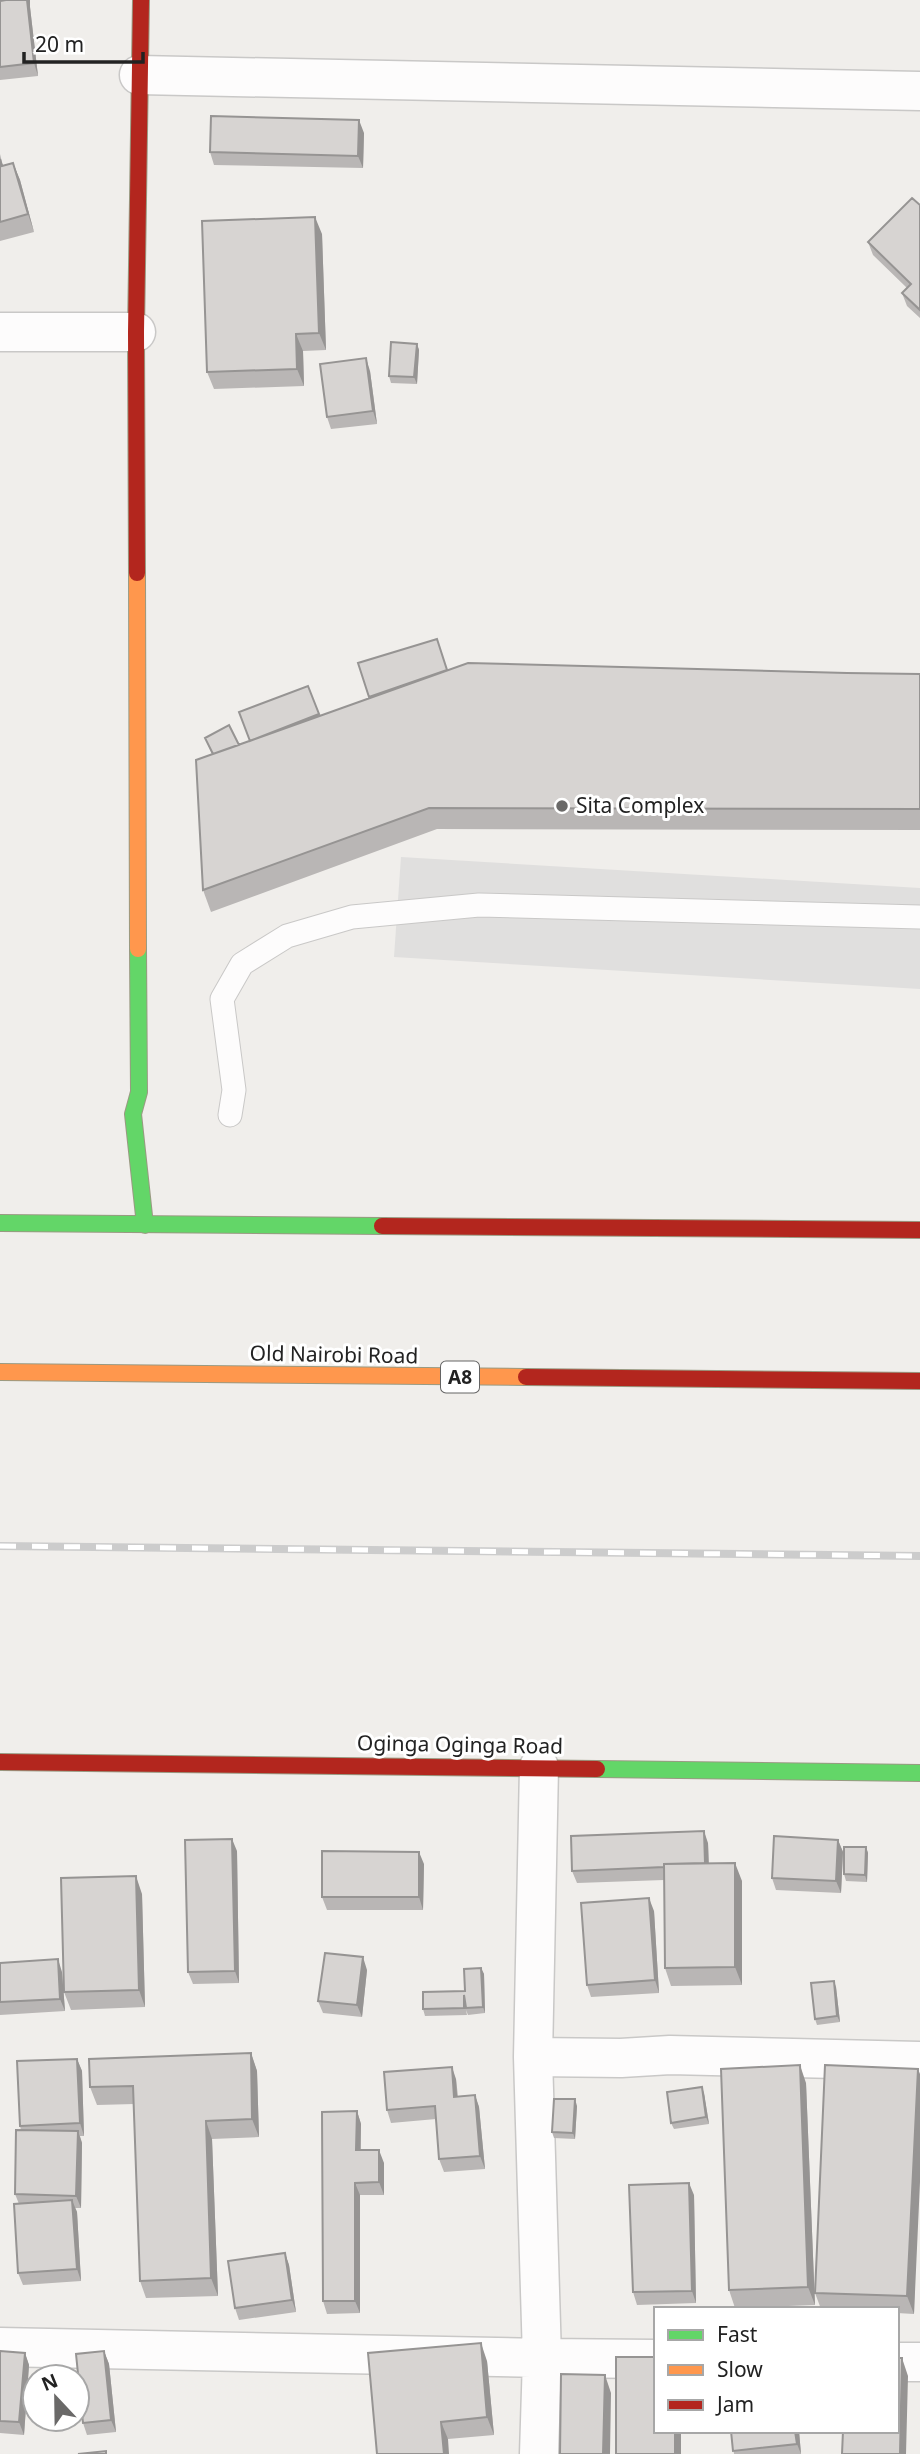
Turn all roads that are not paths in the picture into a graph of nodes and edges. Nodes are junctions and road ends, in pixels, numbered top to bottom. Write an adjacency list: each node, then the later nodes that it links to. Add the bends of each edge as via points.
1 (141, 0): 2 (main road)
2 (139, 75): 3 (street); 5 (main road)
3 (920, 90)
4 (0, 332): 5 (street)
5 (136, 332): 9 (main road, via 139,1092 133,1114)
6 (920, 917): 7 (lane, via 479,905 352,917 287,936 242,964 222,999 234,1090)
7 (230, 1115)
8 (0, 1223): 9 (main road)
9 (145, 1225): 10 (main road)
10 (920, 1230)
11 (0, 1372): 12 (main road, Old Nairobi Road / A8)
12 (920, 1381)
13 (0, 1762): 14 (main road, Oginga Oginga Road)
14 (539, 1767): 15 (main road, Oginga Oginga Road); 16 (street)
15 (920, 1773)
16 (533, 2057): 17 (street); 19 (street)
17 (920, 2061)
18 (0, 2347): 19 (street)
19 (542, 2358): 20 (street); 23 (street)
20 (654, 2359)
21 (899, 2362): 22 (street)
22 (920, 2362)
23 (539, 2454)

